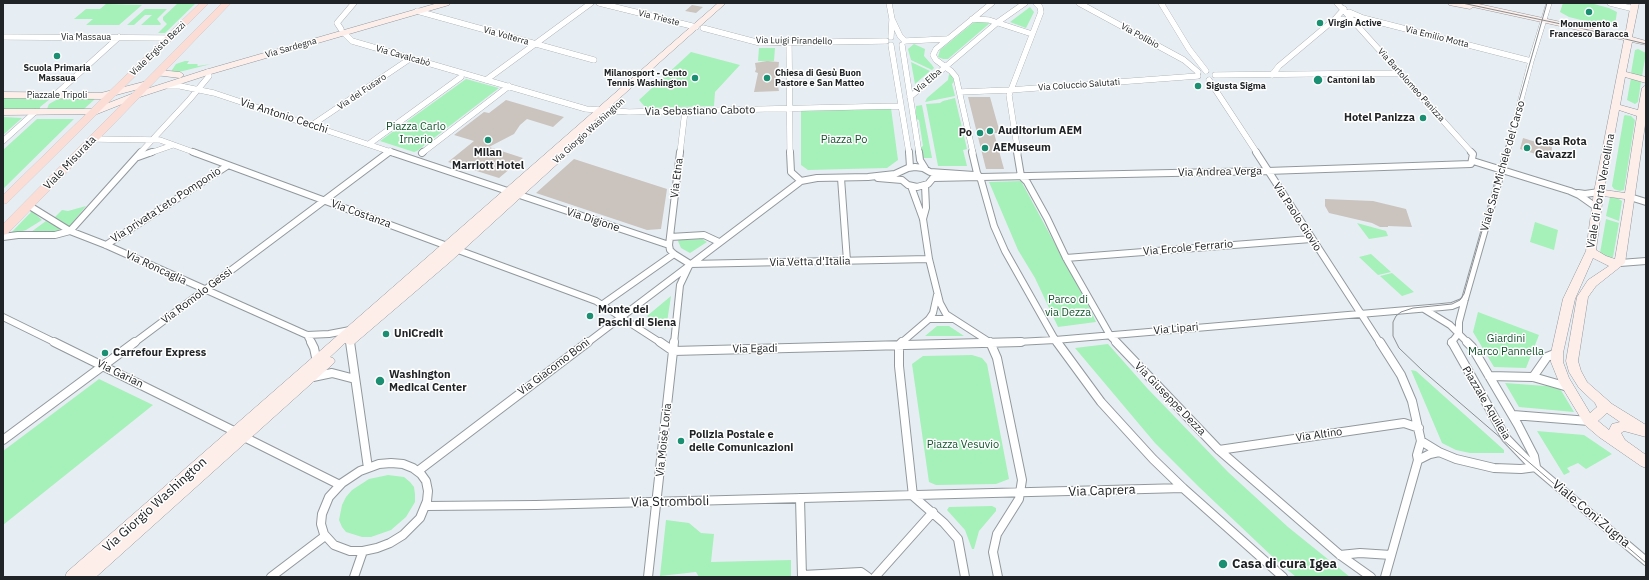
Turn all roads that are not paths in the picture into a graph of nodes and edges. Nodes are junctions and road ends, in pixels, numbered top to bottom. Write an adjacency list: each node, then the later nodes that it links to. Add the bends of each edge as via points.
1 (205, 3): 39 (main road, Viale Ergisto Bezzi)
2 (227, 3): 57 (main road, Viale Ergisto Bezzi)
3 (354, 3): 33 (street, via 337,23)
4 (431, 3): 23 (main road, Via Sardegna)
5 (446, 3): 23 (main road, Via Sardegna)
6 (591, 3): 46 (street)
7 (599, 3): 31 (street, Via Trieste)
8 (722, 3): 31 (main road, Via Giorgio Washington)
9 (731, 3): 31 (main road, Via Giorgio Washington)
10 (889, 3): 25 (street, Via Elba)
11 (992, 3): 26 (street)
12 (1025, 3): 28 (street)
13 (1036, 3): 34 (street, via 1041,12)
14 (1079, 3): 52 (street, Via Polibio)
15 (1161, 3): 50 (street)
16 (1337, 3): 22 (street, Via Bartolomeo Panizza)
17 (1452, 3): 30 (main road)
18 (1463, 3): 30 (main road)
19 (1549, 3): 30 (street, Viale San Michele del Carso)
20 (1610, 3): 21 (street)
21 (1634, 6): 32 (main road, Viale di Porta Vercellina)
22 (1344, 9): 24 (street, Via Emilio Motta); 27 (street); 29 (street, Via Bartolomeo Panizza)
23 (415, 10): 33 (main road, Via Sardegna); 46 (street, Via Volterra)
24 (1363, 18): 29 (street); 53 (street, Via Emilio Motta)
25 (892, 19): 37 (street, Via Elba); 42 (street, Via Elba)
26 (972, 19): 28 (street); 40 (street)
27 (1335, 20): 29 (street); 62 (street, via 1279,66)
28 (998, 22): 34 (street); 54 (street)
29 (1355, 22): 58 (street, Via Bartolomeo Panizza)
30 (1542, 24): 41 (main road); 53 (street, Viale San Michele del Carso)
31 (699, 28): 43 (street, Via Luigi Pirandello, via 758,42); 83 (main road, Via Giorgio Washington); 84 (main road, Via Giorgio Washington)
32 (1629, 30): 38 (main road); 41 (main road, Viale di Porta Vercellina)
33 (342, 31): 49 (street, Via Cavalcabò, via 352,41); 55 (main road, Via Sardegna)
34 (1032, 34): 73 (street)
35 (3, 37): 36 (street, Via Massaua)
36 (119, 37): 39 (street, Via Massaua); 77 (street)
37 (891, 37): 42 (street); 44 (street)
38 (1646, 37)
39 (170, 38): 75 (main road, Viale Ergisto Bezzi)
40 (947, 39): 42 (street); 54 (street, via 933,53 934,58)
41 (1628, 39): 45 (main road); 47 (main road, Viale di Porta Vercellina)
42 (903, 41): 44 (street, Via Luigi Pirandello); 79 (street, Via Elba, via 902,51)
43 (789, 42): 44 (street, Via Luigi Pirandello); 82 (street)
44 (888, 43): 80 (street, Via Elba, via 899,90)
45 (1646, 43)
46 (535, 44): 51 (street, Via Volterra); 65 (street)
47 (1627, 48): 48 (main road); 60 (main road, Viale di Porta Vercellina)
48 (1646, 51)
49 (411, 58): 63 (street, Via Cavalcabò); 91 (street, Via del Fusaro)
50 (1196, 59): 52 (street); 56 (street)
51 (594, 60)
52 (1184, 60): 59 (street, Via Polibio, via 1195,68)
53 (1531, 61): 104 (street, Viale San Michele del Carso)
54 (945, 67): 74 (street, Via Elba, via 955,75); 79 (street, Via Elba)
55 (207, 70): 61 (main road, Via Sardegna); 69 (main road, Via Sardegna); 72 (street, via 209,76)
56 (1206, 71): 59 (street, Via Coluccio Salutati); 64 (street)
57 (158, 73): 61 (main road); 68 (main road, Viale Ergisto Bezzi)
58 (1399, 73): 62 (street); 100 (street, Via Bartolomeo Panizza, via 1474,154)
59 (1198, 74): 66 (street); 73 (street, Via Coluccio Salutati)
60 (1622, 74): 67 (main road); 81 (main road, Viale di Porta Vercellina)
61 (180, 75): 68 (main road, Via Sardegna)
62 (1272, 75): 64 (street)
63 (463, 76): 65 (street); 95 (street)
64 (1215, 76): 66 (street, via 1215,79)
65 (486, 80): 70 (street)
66 (1209, 80): 105 (street, Via Paolo Giovio)
67 (1646, 80)
68 (148, 84): 75 (main road, Piazzale Tripoli); 78 (main road, Piazzale Tripoli)
69 (167, 86): 72 (street, Via Antonio Cecchi); 78 (main road, Via Sardegna)
70 (509, 86): 83 (street, Via Sebastiano Caboto, via 586,109); 98 (street)
71 (1646, 88): 90 (main road)
72 (198, 90): 91 (street, Via Antonio Cecchi); 93 (street)
73 (1010, 90): 74 (street, Via Coluccio Salutati); 108 (street)
74 (960, 92): 107 (street)
75 (111, 94): 77 (main road, Piazzale Tripoli); 89 (main road, Piazzale Tripoli)
76 (3, 95): 77 (main road, Piazzale Tripoli)
77 (58, 95): 88 (main road, via 45,108)
78 (137, 95): 89 (main road, Piazzale Tripoli); 92 (main road, Viale Misurata)
79 (910, 97): 103 (street, via 920,160)
80 (900, 106): 82 (street); 102 (street, via 904,117)
81 (1616, 107): 90 (main road); 117 (main road, Viale di Porta Vercellina)
82 (789, 109): 85 (street, Via Sebastiano Caboto); 113 (street, via 792,172)
83 (601, 110): 84 (street, Via Sebastiano Caboto); 118 (main road, Via Giorgio Washington)
84 (611, 111): 85 (street, Via Sebastiano Caboto); 118 (main road, Via Giorgio Washington)
85 (686, 111): 129 (street, Via Etna)
86 (3, 112): 87 (main road, Piazzale Tripoli)
87 (35, 112): 88 (main road, Piazzale Tripoli); 94 (street, Piazzale Tripoli)
88 (48, 112): 89 (main road, Piazzale Tripoli)
89 (94, 112): 121 (main road, Viale Misurata)
90 (1644, 115): 119 (main road)
91 (312, 125): 95 (street, Via Antonio Cecchi)
92 (93, 139): 93 (street, Via Costanza); 123 (main road, Viale Misurata)
93 (152, 140): 96 (street, Via Costanza); 99 (street)
94 (3, 141)
95 (369, 144): 97 (street)
96 (174, 145): 99 (street); 101 (street, Via Costanza)
97 (390, 151): 118 (street, Via Digione); 120 (street, Via Romolo Gessi)
98 (422, 153)
99 (136, 158): 127 (street)
100 (1473, 160): 104 (street); 105 (street, Via Andrea Verga, via 1471,164 1463,165)
101 (227, 166): 120 (street, Via Costanza); 132 (street, Via privata Leto Pomponio)
102 (910, 167): 103 (street); 106 (street)
103 (927, 170): 107 (street); 111 (street)
104 (1503, 170): 116 (street); 145 (street, Viale San Michele del Carso)
105 (1267, 171): 108 (street, Via Andrea Verga); 130 (street, Via Paolo Giovio)
106 (902, 172): 109 (street); 112 (street)
107 (978, 176): 108 (street, Via Andrea Verga); 111 (street, via 973,179); 157 (street, via 994,226)
108 (1021, 176): 137 (street, Via Giuseppe Dezza, via 1044,212)
109 (868, 177): 110 (street); 112 (street)
110 (841, 178): 113 (street); 140 (street)
111 (933, 178): 115 (street)
112 (902, 180): 114 (street)
113 (801, 181): 131 (street, Via Giacomo Boni)
114 (911, 186): 115 (street); 125 (street)
115 (925, 186): 125 (street, via 926,208)
116 (1570, 191): 117 (street, via 1585,194); 124 (street)
117 (1599, 192): 119 (main road); 124 (main road, Viale di Porta Vercellina)
118 (513, 193): 133 (street, Via Digione); 134 (main road, Via Giorgio Washington)
119 (1630, 197): 122 (street); 141 (main road)
120 (324, 200): 134 (street, Via Costanza); 143 (street, Via Romolo Gessi)
121 (3, 201)
122 (1646, 202)
123 (28, 205): 126 (main road, Viale Misurata); 127 (street, Via Roncaglia)
124 (1596, 206): 135 (main road, Viale di Porta Vercellina)
125 (923, 219): 138 (street)
126 (3, 231)
127 (70, 231): 128 (street, via 55,235); 132 (street, Via Roncaglia)
128 (3, 237)
129 (670, 237): 131 (street, via 704,235); 133 (street, Via Etna)
130 (1311, 239): 137 (street, Via Ercole Ferrario); 148 (street, Via Paolo Giovio)
131 (720, 242): 142 (street, Via Giacomo Boni)
132 (106, 245): 143 (street, Via Roncaglia)
133 (669, 245): 136 (street)
134 (452, 247): 146 (street, Via Costanza); 156 (main road, Via Giorgio Washington)
135 (1591, 251): 141 (main road, via 1602,259); 161 (main road, Viale di Porta Vercellina, via 1570,294)
136 (674, 254): 142 (street); 146 (street)
137 (1066, 258): 155 (street, Via Giuseppe Dezza)
138 (930, 259): 140 (street, Via Vetta d'Italia); 144 (street)
139 (1646, 260): 141 (street)
140 (847, 261): 142 (street, Via Vetta d'Italia)
141 (1620, 263): 169 (main road, via 1592,283 1583,297 1572,362 1583,385)
142 (690, 264): 149 (street, Via Giacomo Boni); 160 (street, Via Giacomo Boni, via 680,286)
143 (205, 291): 154 (street, Via Roncaglia); 163 (street, Via Romolo Gessi)
144 (937, 295): 151 (street); 152 (street, via 946,314)
145 (1464, 302): 147 (street); 153 (street, Piazzale Aquileia)
146 (603, 304): 149 (street, Via Costanza)
147 (1424, 309): 148 (street); 153 (street, Piazzale Aquileia)
148 (1360, 314): 155 (street, Via Lipari); 172 (street, via 1401,375 1412,401)
149 (621, 316): 160 (street); 184 (street, Via Giacomo Boni)
150 (3, 317): 163 (street, Via Garian)
151 (929, 319): 152 (street); 159 (street)
152 (954, 319): 158 (street)
153 (1459, 333): 164 (street, Piazzale Aquileia, via 1472,347); 182 (street, Piazzale Aquileia, via 1451,343 1492,417 1506,438)
154 (308, 335): 156 (street, Via Roncaglia); 162 (street, via 314,348)
155 (1110, 335): 157 (street, Via Lipari); 178 (street, Via Giuseppe Dezza)
156 (351, 336): 162 (main road, Via Giorgio Washington); 166 (main road, Via Giorgio Washington); 167 (street)
157 (1055, 340): 158 (street, Via Lipari); 186 (street, via 1101,402)
158 (991, 343): 159 (street); 187 (street, via 997,358 1022,475)
159 (899, 345): 160 (street, Via Egadi); 188 (street)
160 (673, 351): 190 (street, Via Moisè Loria)
161 (1557, 353): 165 (street, via 1547,357); 168 (main road, Viale di Porta Vercellina, via 1559,370)
162 (316, 362): 166 (main road, Via Giorgio Washington); 174 (main road, Via Giorgio Washington)
163 (103, 366): 174 (street, Via Garian); 175 (street, Via Romolo Gessi)
164 (1489, 376): 165 (street, Piazzale Aquileia); 170 (street, Piazzale Aquileia)
165 (1533, 377): 168 (street, Piazzale Aquileia)
166 (310, 378): 167 (street, via 332,373); 174 (main road, Via Giorgio Washington)
167 (355, 379): 183 (street)
168 (1568, 387): 169 (main road, Piazzale Aquileia); 171 (main road, Viale di Porta Vercellina)
169 (1607, 406): 171 (main road); 173 (main road)
170 (1513, 415): 171 (street, Piazzale Aquileia); 182 (street, Piazzale Aquileia, via 1534,456)
171 (1590, 421): 177 (main road)
172 (1419, 428): 176 (street); 178 (street, Via Altino, via 1404,423)
173 (1645, 431): 177 (main road, via 1624,426 1616,428 1615,433)
174 (240, 434): 185 (street, Via Garian); 193 (main road, Via Giorgio Washington)
175 (5, 437)
176 (1420, 441): 179 (street); 180 (street)
177 (1621, 444): 181 (main road)
178 (1218, 450): 196 (street, Via Giuseppe Dezza)
179 (1439, 452): 180 (street); 182 (street, via 1494,468)
180 (1418, 460): 197 (street)
181 (1646, 462)
182 (1536, 467): 198 (street, Viale Coni Zugna)
183 (368, 468): 184 (street, via 379,464 397,463); 185 (street, via 354,474)
184 (418, 471): 191 (street, via 428,486)
185 (340, 485): 194 (street, via 329,497 322,514 321,524)
186 (1183, 488): 187 (street, Via Caprera); 209 (street)
187 (1021, 493): 188 (street); 208 (street, via 997,534 994,552)
188 (914, 496): 189 (street, Via Stromboli); 192 (street)
189 (800, 498): 190 (street, Via Stromboli); 199 (street)
190 (657, 502): 191 (street, Via Stromboli); 204 (street, Via Moisè Loria)
191 (426, 506): 195 (street, via 416,523 403,535 384,546)
192 (933, 512): 206 (street); 207 (street, via 958,538)
193 (149, 516): 200 (main road, Via Giorgio Washington); 201 (main road, Via Giorgio Washington)
194 (325, 536): 195 (street, via 339,548); 202 (street)
195 (363, 551): 203 (street)
196 (1340, 555): 197 (street); 210 (street, Via Giuseppe Dezza)
197 (1391, 555): 211 (street)
198 (1646, 561)
199 (802, 576): 205 (street, via 861,572)
200 (72, 577)
201 (86, 577)
202 (271, 577)
203 (354, 577)
204 (648, 577)
205 (868, 577)
206 (875, 577)
207 (965, 577)
208 (998, 577)
209 (1283, 577)
210 (1371, 577)
211 (1385, 577)

